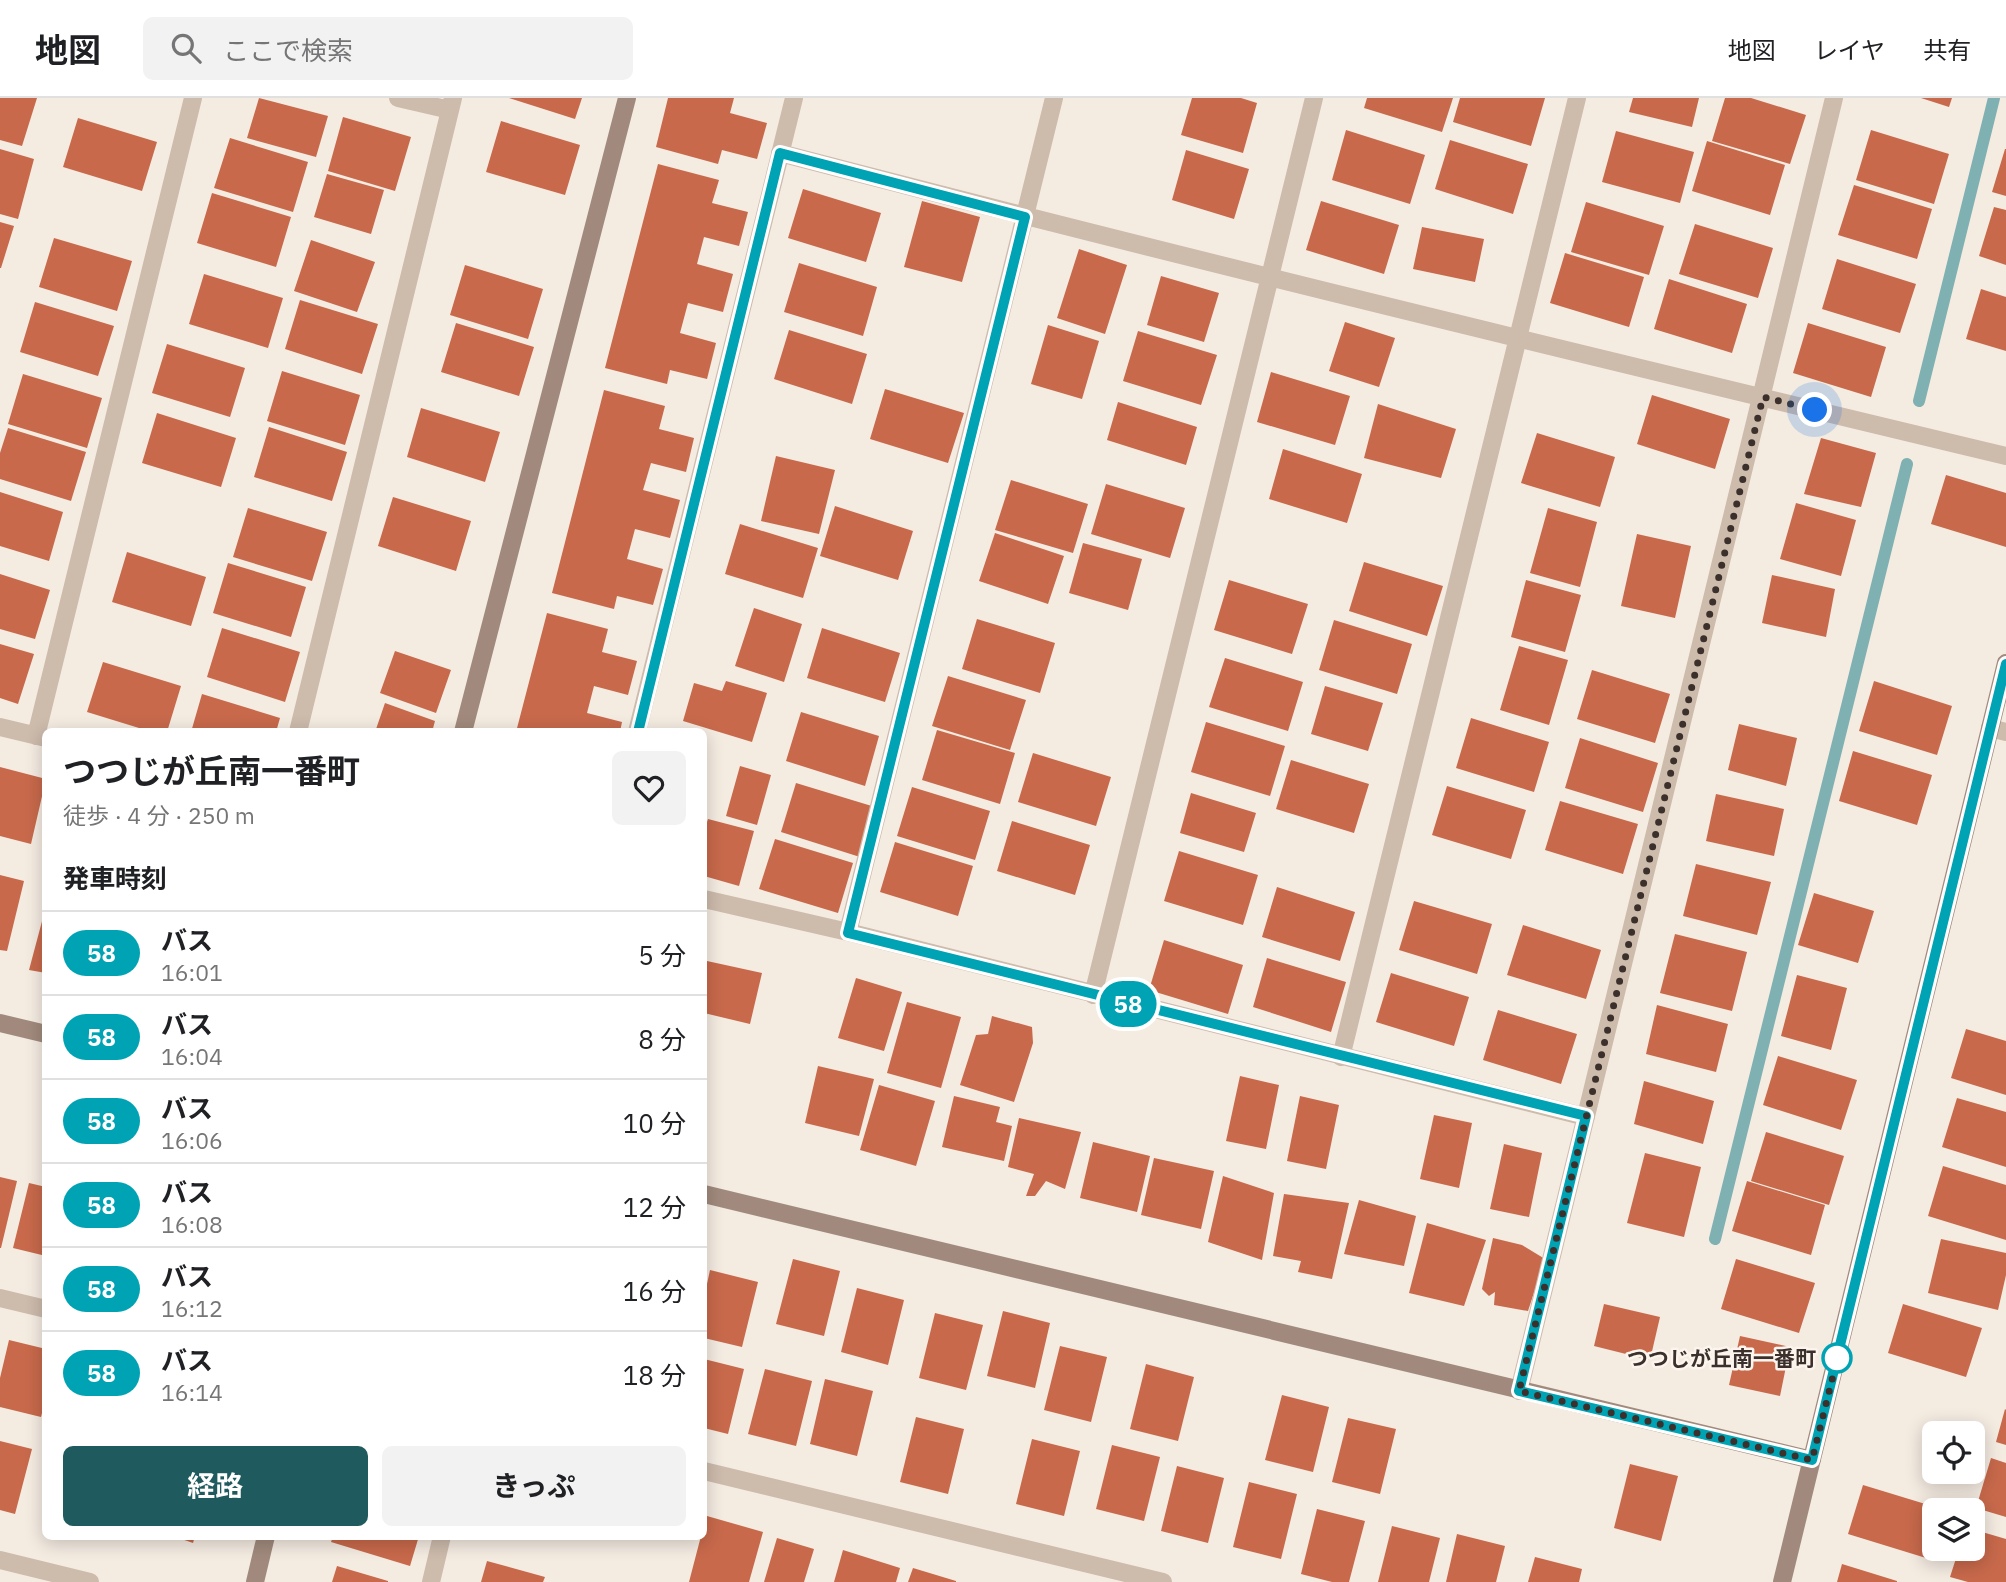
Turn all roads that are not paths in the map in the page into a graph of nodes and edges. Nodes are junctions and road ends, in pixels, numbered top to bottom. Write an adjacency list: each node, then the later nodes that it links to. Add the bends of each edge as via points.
1 (193, 98): 18 (street)
2 (398, 98): 9 (street)
3 (627, 98): 20 (street)
4 (794, 98): 10 (street)
5 (1054, 98): 11 (street)
6 (1314, 98): 12 (street)
7 (1577, 98): 13 (street)
8 (1834, 98): 14 (street)
9 (451, 104): 19 (street)
10 (780, 153): 11 (street); 21 (street)
11 (1025, 217): 12 (street); 25 (street)
12 (1270, 277): 13 (street); 26 (street)
13 (1517, 338): 14 (street); 29 (street)
14 (1763, 397): 15 (street); 30 (street)
15 (2006, 456)
16 (2006, 663): 22 (street)
17 (0, 727): 23 (street)
18 (43, 728)
19 (299, 728)
20 (464, 728)
21 (639, 728)
22 (1998, 730): 35 (street)
23 (41, 737)
24 (707, 900): 25 (street)
25 (848, 933): 26 (street)
26 (1093, 995): 29 (street)
27 (0, 1023): 28 (street)
28 (42, 1033)
29 (1341, 1057): 30 (street)
30 (1586, 1116): 34 (street)
31 (707, 1195): 34 (street)
32 (0, 1298): 33 (street)
33 (42, 1308)
34 (1519, 1391): 35 (street)
35 (1812, 1460): 44 (street)
36 (707, 1472): 43 (street)
37 (265, 1540): 41 (street)
38 (441, 1540): 42 (street)
39 (0, 1560): 40 (street)
40 (90, 1582)
41 (255, 1582)
42 (431, 1582)
43 (1163, 1582)
44 (1782, 1582)

